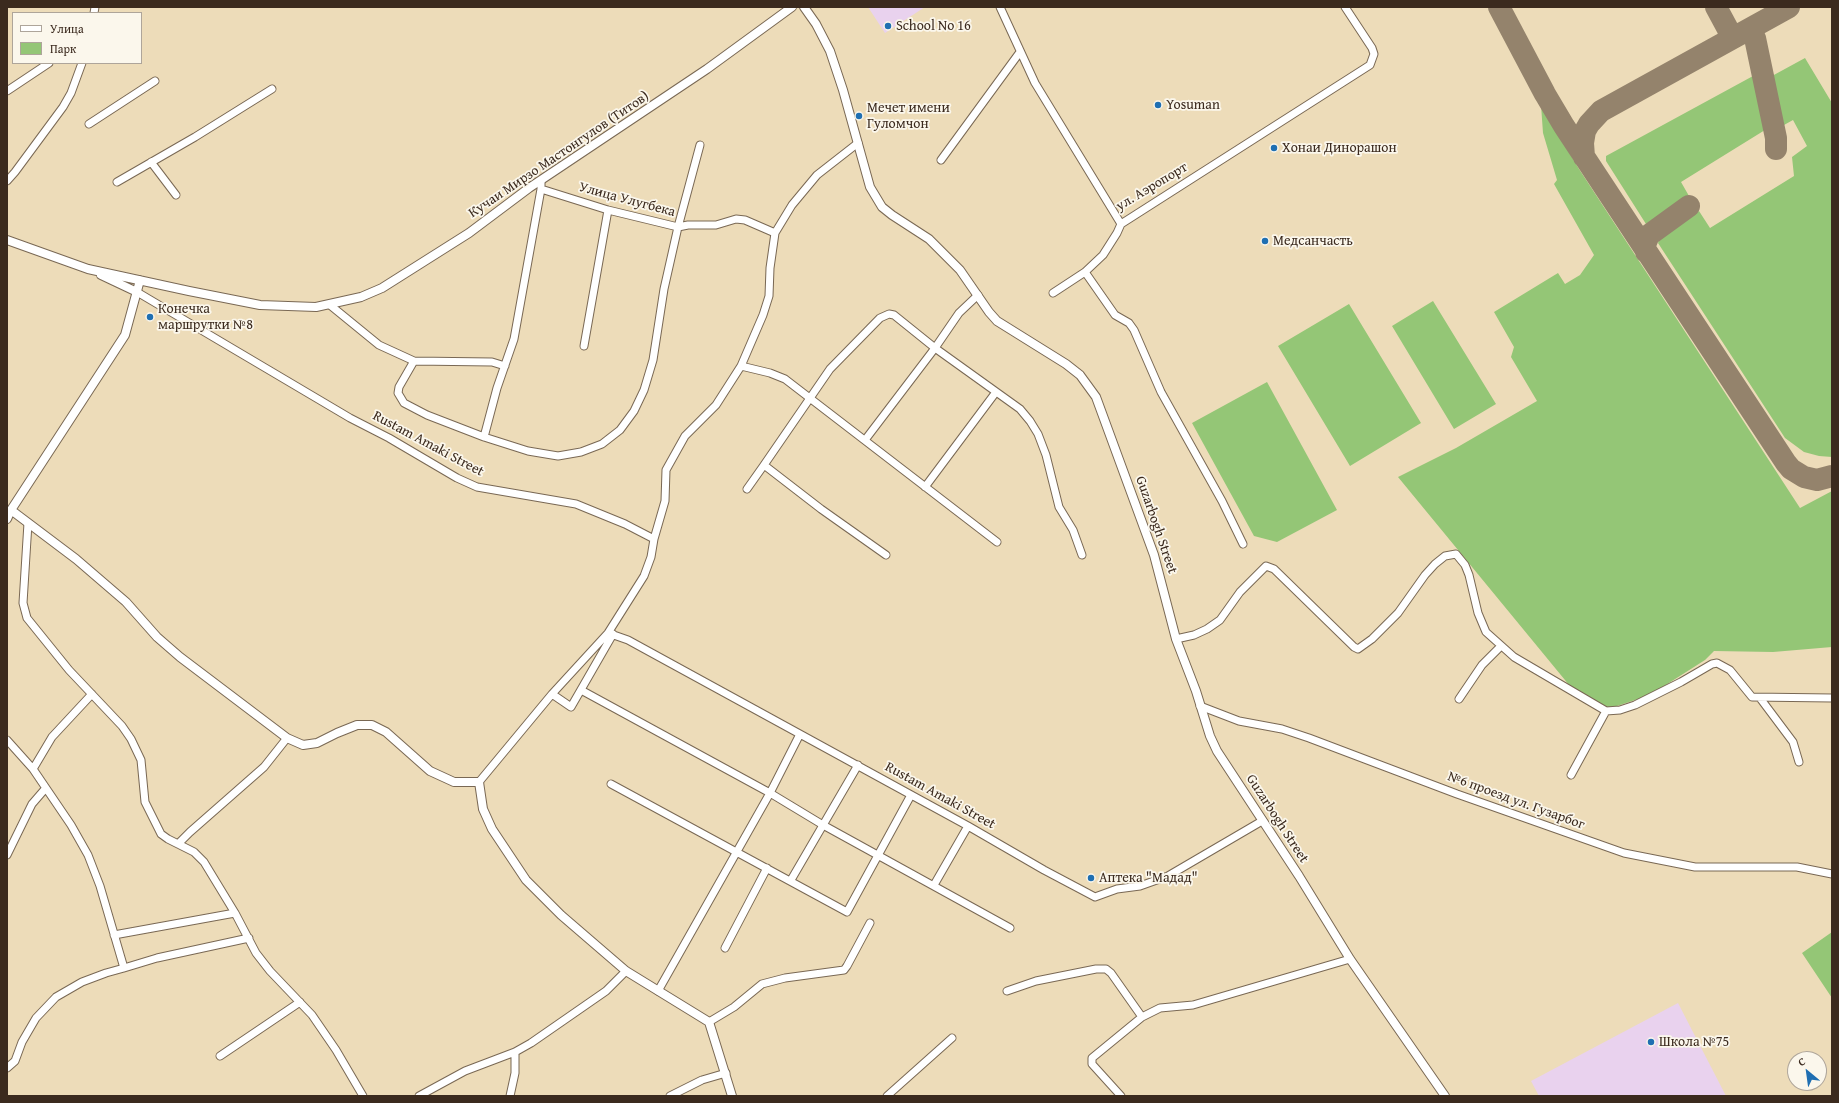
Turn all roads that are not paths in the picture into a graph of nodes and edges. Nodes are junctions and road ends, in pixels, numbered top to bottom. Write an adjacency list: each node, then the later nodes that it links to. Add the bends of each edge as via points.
1 (792, 7): 18 (street, Кучаи Мирзо Мастонгулов (Титов))
2 (804, 7): 12 (street, Guzarbogh Street, via 830,51)
3 (1000, 7): 5 (street, ул. Аэропорт)
4 (1345, 7): 21 (street, ул. Аэропорт, via 1372,48 1373,60 1366,68)
5 (1020, 52): 14 (street); 21 (street, ул. Аэропорт, via 1035,83)
6 (48, 64): 10 (street)
7 (82, 64): 16 (street, via 63,107)
8 (155, 81): 11 (street)
9 (272, 89): 15 (street)
10 (7, 91)
11 (89, 124)
12 (858, 143): 23 (street, via 817,175 792,205); 30 (street, Guzarbogh Street, via 870,187 882,207 929,239 960,270)
13 (700, 146): 22 (street)
14 (941, 160)
15 (151, 162): 17 (street); 19 (street)
16 (7, 181)
17 (117, 182)
18 (541, 185): 20 (street, Улица Улугбека); 31 (street, Кучаи Мирзо Мастонгулов (Титов), via 382,288 361,297); 35 (street, via 515,331)
19 (176, 195)
20 (608, 210): 22 (street, Улица Улугбека); 32 (street)
21 (1121, 224): 26 (street, via 1103,255)
22 (678, 227): 23 (street, Улица Улугбека, via 716,225 736,219); 39 (street, via 664,289 654,360 634,411 620,430 602,444 581,452 558,456 528,451)
23 (775, 233): 36 (street, via 769,296 764,315)
24 (7, 240): 25 (street)
25 (88, 269): 27 (street, Кучаи Мирзо Мастонгулов (Титов)); 28 (street)
26 (1085, 272): 29 (street); 49 (street, via 1115,315 1129,323 1134,330 1161,392)
27 (140, 280): 28 (street); 31 (street, Кучаи Мирзо Мастонгулов (Титов), via 260,305)
28 (137, 292): 44 (street, via 125,335); 47 (street, Rustam Amaki Street, via 457,478 477,487 576,504)
29 (1053, 293)
30 (978, 294): 33 (street, via 959,313); 53 (street, Guzarbogh Street, via 997,321 1066,364 1080,375 1096,397 1154,555)
31 (330, 305): 34 (street, via 379,345)
32 (584, 346)
33 (935, 348): 37 (street); 38 (street, via 894,315 884,315 830,369); 40 (street)
34 (414, 361): 35 (street, via 492,362); 39 (street, via 400,387 400,397 404,403 427,415)
35 (505, 366): 39 (street)
36 (742, 366): 38 (street, via 785,379); 47 (street, via 716,404 685,436 669,464 666,470 665,500)
37 (996, 392): 42 (street); 51 (street, via 1020,409 1038,434 1046,455 1058,507 1073,530)
38 (809, 398): 40 (street); 41 (street)
39 (484, 437)
40 (864, 440): 42 (street)
41 (764, 465): 43 (street); 50 (street)
42 (925, 487): 48 (street)
43 (747, 489)
44 (11, 510): 45 (street); 46 (street)
45 (7, 518)
46 (28, 523): 56 (street, via 23,603 26,618); 64 (street, via 76,559 126,602 157,637 180,657)
47 (654, 539): 52 (street, via 644,576)
48 (997, 542)
49 (1243, 544)
50 (886, 555)
51 (1082, 555)
52 (610, 633): 55 (street); 57 (street); 63 (street, Rustam Amaki Street)
53 (1176, 639): 54 (street, via 1194,635 1220,620 1240,592 1266,566 1274,569 1358,649 1398,613 1435,564 1445,556 1456,554 1464,565 1482,624 1486,632); 61 (street, Guzarbogh Street)
54 (1501, 646): 60 (street, via 1482,665); 62 (street, via 1514,657)
55 (581, 690): 57 (street, via 571,707); 73 (street)
56 (92, 694): 68 (street, via 52,737); 78 (street, via 131,739 141,760 145,802 161,834)
57 (552, 694): 70 (street)
58 (1760, 698): 59 (street); 62 (street, via 1752,697 1730,670 1717,663 1635,705); 66 (street, via 1794,742)
59 (1832, 698)
60 (1459, 699)
61 (1200, 706): 75 (street, Guzarbogh Street, via 1217,751); 83 (street, №6 проезд ул. Гузарбог, via 1239,721 1282,729 1309,738 1624,853 1696,867 1797,867)
62 (1606, 711): 69 (street)
63 (800, 734): 67 (street, Rustam Amaki Street); 73 (street)
64 (288, 738): 70 (street, via 303,744 317,743 357,725 372,725 386,732 430,771 454,782); 78 (street, via 264,767)
65 (7, 740): 68 (street)
66 (1798, 762)
67 (858, 765): 74 (street, Rustam Amaki Street); 76 (street)
68 (32, 769): 72 (street)
69 (1571, 775)
70 (479, 782): 94 (street, via 483,809 492,829 526,880 561,915)
71 (611, 784): 79 (street)
72 (45, 789): 81 (street, via 32,804); 89 (street, via 71,825 88,855)
73 (770, 793): 76 (street); 79 (street)
74 (911, 794): 77 (street, Rustam Amaki Street); 80 (street)
75 (1262, 821): 77 (street, Rustam Amaki Street, via 1168,876 1095,897); 92 (street, Guzarbogh Street)
76 (823, 825): 80 (street); 84 (street)
77 (968, 826): 85 (street)
78 (178, 844): 86 (street, via 194,852 204,862)
79 (737, 852): 82 (street); 95 (street)
80 (878, 854): 84 (street, via 847,912); 85 (street)
81 (7, 855)
82 (767, 868): 84 (street); 91 (street)
83 (1832, 874)
84 (791, 880)
85 (934, 885): 88 (street)
86 (235, 913): 89 (street); 90 (street)
87 (870, 923): 99 (street, via 844,970 785,978 762,984 734,1007)
88 (1010, 928)
89 (114, 935): 93 (street)
90 (249, 938): 93 (street, via 157,958); 97 (street, via 256,953 270,971)
91 (725, 948)
92 (1350, 959): 98 (street, via 1193,1005 1160,1008); 112 (street, Guzarbogh Street)
93 (124, 968): 103 (street, via 82,982 56,997 36,1018 22,1042 15,1061)
94 (626, 972): 95 (street); 101 (street, via 606,991)
95 (658, 991): 99 (street)
96 (1007, 991): 98 (street, via 1036,981 1096,969 1106,970 1111,973)
97 (300, 1002): 102 (street); 105 (street, via 336,1050)
98 (1142, 1017): 111 (street, via 1092,1058 1092,1064)
99 (709, 1022): 104 (street)
100 (952, 1038): 110 (street)
101 (515, 1052): 106 (street, via 465,1071); 107 (street, via 515,1074)
102 (220, 1056)
103 (7, 1068)
104 (726, 1073): 108 (street, via 702,1080); 109 (street)
105 (363, 1096)
106 (419, 1096)
107 (510, 1096)
108 (670, 1096)
109 (732, 1096)
110 (888, 1096)
111 (1121, 1096)
112 (1445, 1096)

